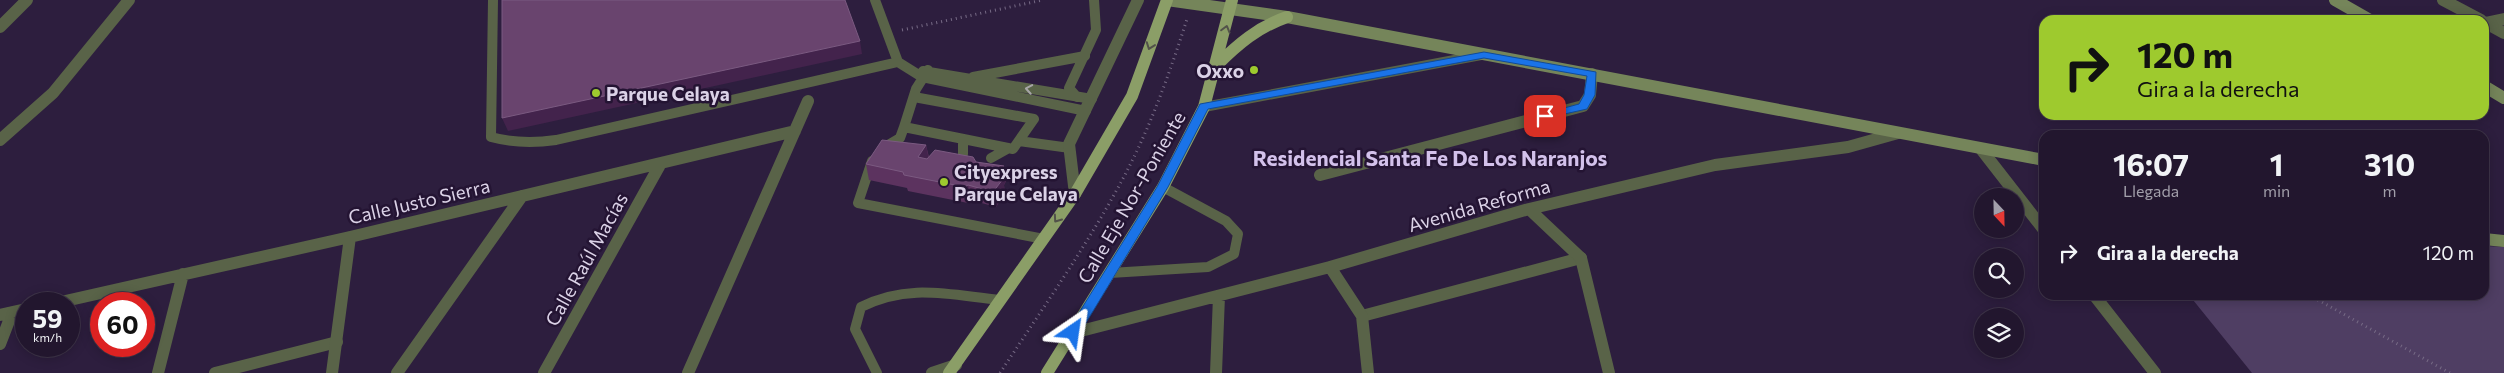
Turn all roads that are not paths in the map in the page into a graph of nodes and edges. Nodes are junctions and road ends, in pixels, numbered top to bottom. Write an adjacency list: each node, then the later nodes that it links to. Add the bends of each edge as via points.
1 (27, 0): 17 (street)
2 (129, 0): 39 (street, via 52,93)
3 (493, 0): 21 (lane, via 491,137 512,143 556,140)
4 (875, 0): 21 (lane)
5 (1094, 0): 20 (lane, via 1096,30)
6 (1138, 0): 31 (street)
7 (1167, 0): 10 (main road); 50 (main road, one-way to 50, via 1132,96)
8 (2335, 0): 11 (main road)
9 (2444, 0): 12 (street)
10 (1232, 4): 13 (main road); 22 (main road, Calle Eje Nor-Poniente, one-way to 10)
11 (2361, 15)
12 (2471, 15)
13 (1287, 17): 19 (main road); 22 (main road, via 1264,24 1248,34)
14 (2504, 19): 15 (street)
15 (2489, 21)
16 (2489, 25): 18 (street)
17 (0, 27)
18 (2504, 33)
19 (1484, 55): 24 (main road); 33 (lane)
20 (1085, 56): 25 (lane); 29 (lane, via 1069,88)
21 (898, 62): 23 (lane)
22 (1216, 66): 33 (main road, Calle Eje Nor-Poniente)
23 (922, 73): 25 (lane); 26 (lane); 28 (lane)
24 (1592, 74): 37 (main road); 48 (street, via 1590,95 1583,106)
25 (965, 78): 26 (lane); 29 (lane, one-way to 25)
26 (946, 82): 34 (lane)
27 (2489, 89): 30 (main road)
28 (914, 97): 35 (lane); 40 (lane, via 1034,120)
29 (1077, 97): 31 (lane)
30 (2504, 98)
31 (1092, 99): 34 (street)
32 (808, 101): 36 (street)
33 (1204, 107): 49 (main road, Calle Eje Nor-Poniente)
34 (1086, 111): 42 (street)
35 (904, 127): 38 (lane); 55 (lane, via 900,138 885,146 872,159 858,203)
36 (795, 131): 47 (street, Calle Justo Sierra); 77 (street)
37 (1898, 133): 43 (main road); 52 (street, Avenida Reforma, via 1848,146 1715,165)
38 (963, 139): 41 (lane); 44 (lane)
39 (0, 140)
40 (1019, 141): 41 (lane, via 1013,149); 42 (lane)
41 (1009, 148): 45 (lane)
42 (1070, 148): 50 (street)
43 (1981, 149): 46 (main road); 53 (street)
44 (963, 154)
45 (991, 158)
46 (2039, 159)
47 (661, 163): 51 (street, Calle Justo Sierra); 76 (street, Calle Raúl Macías)
48 (1320, 176)
49 (1163, 187): 60 (main road, Calle Eje Nor-Poniente); 60 (lane, via 1226,221 1238,234 1234,254 1208,267)
50 (1076, 194): 55 (main road, one-way to 55)
51 (522, 196): 54 (street, Calle Justo Sierra); 75 (street)
52 (1529, 209): 58 (street); 59 (street, Avenida Reforma)
53 (2039, 224)
54 (350, 237): 61 (street, Calle Justo Sierra); 69 (street)
55 (1044, 239): 64 (main road)
56 (2489, 240): 57 (main road)
57 (2504, 241)
58 (1581, 258): 67 (street); 83 (street)
59 (1330, 267): 62 (street, Avenida Reforma); 67 (street)
60 (1110, 273): 68 (main road, Calle Eje Nor-Poniente)
61 (183, 274): 63 (street, Calle Justo Sierra); 72 (street)
62 (1219, 296): 68 (street, Avenida Reforma); 81 (street)
63 (80, 298)
64 (1001, 300): 71 (main road); 78 (lane, via 911,291 880,297 861,307 854,329)
65 (2098, 300): 84 (street)
66 (13, 312): 70 (street)
67 (1362, 316): 82 (street)
68 (1073, 332): 80 (main road, Calle Eje Nor-Poniente)
69 (337, 342): 73 (street); 74 (street)
70 (0, 344)
71 (952, 369): 79 (street)
72 (158, 373)
73 (215, 373)
74 (332, 373)
75 (397, 373)
76 (544, 373)
77 (688, 373)
78 (877, 373)
79 (932, 373)
80 (1047, 373)
81 (1216, 373)
82 (1368, 373)
83 (1609, 373)
84 (2155, 373)

